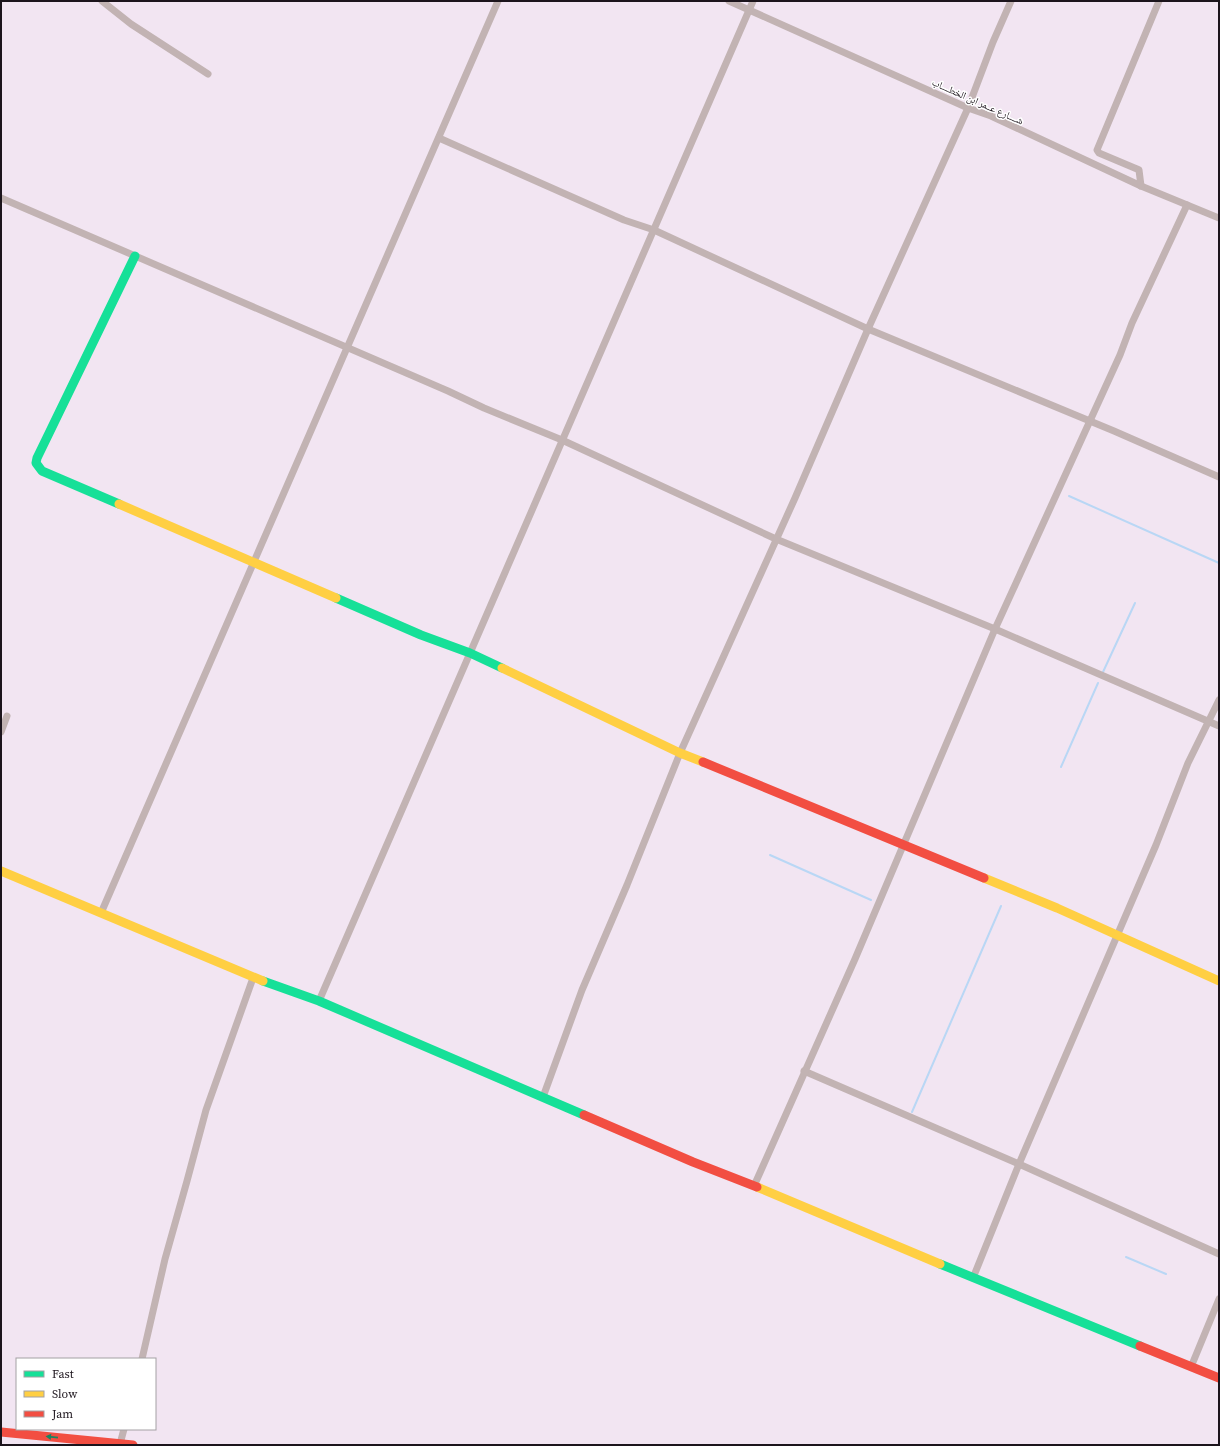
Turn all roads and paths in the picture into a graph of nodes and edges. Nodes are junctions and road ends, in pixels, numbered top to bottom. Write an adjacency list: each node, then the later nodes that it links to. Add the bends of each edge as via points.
1 (102, 1): 8 (street, via 131,24)
2 (498, 1): 10 (street)
3 (729, 1): 7 (street, شــــارع عــمر ابن الخطــــاب)
4 (753, 1): 7 (street)
5 (1011, 1): 9 (street)
6 (1159, 1): 11 (street, via 1097,150 1137,168)
7 (749, 10): 9 (street, شــــارع عــمر ابن الخطــــاب); 15 (street)
8 (208, 74)
9 (968, 108): 11 (street, شــــارع عــمر ابن الخطــــاب, via 991,116); 17 (street)
10 (439, 138): 15 (street, via 624,220); 18 (street)
11 (1141, 186): 13 (street, شــــارع عــمر ابن الخطــــاب)
12 (1, 198): 16 (street)
13 (1187, 205): 14 (street, شــــارع عــمر ابن الخطــــاب); 19 (street)
14 (1219, 218)
15 (654, 230): 17 (street); 20 (street)
16 (135, 256): 18 (street); 23 (main road, via 36,463 42,471)
17 (868, 330): 19 (street); 22 (street)
18 (347, 347): 20 (street); 23 (street)
19 (1090, 421): 21 (street); 24 (street)
20 (562, 440): 22 (street); 25 (street)
21 (1219, 477)
22 (776, 539): 24 (street); 31 (street)
23 (254, 563): 25 (main road, via 421,635); 34 (street)
24 (994, 629): 28 (street); 32 (street)
25 (470, 653): 31 (main road); 38 (street)
26 (1219, 700): 28 (street)
27 (7, 716): 30 (street)
28 (1209, 721): 29 (street); 35 (street, via 1188,763)
29 (1219, 726)
30 (1, 732)
31 (680, 753): 32 (main road); 40 (street, via 582,990)
32 (903, 845): 35 (main road, via 1057,908); 39 (street)
33 (1, 871): 34 (main road)
34 (101, 912): 36 (main road)
35 (1116, 936): 37 (main road); 41 (street)
36 (253, 978): 38 (main road); 46 (street, via 206,1110 165,1259)
37 (1219, 981)
38 (319, 1001): 40 (main road)
39 (804, 1071): 41 (street); 42 (street)
40 (543, 1097): 42 (main road)
41 (1019, 1164): 43 (street); 44 (street)
42 (754, 1186): 44 (main road)
43 (1219, 1254)
44 (973, 1278): 47 (main road)
45 (1219, 1299): 47 (street)
46 (142, 1358)
47 (1191, 1367): 48 (main road)
48 (1219, 1378)
49 (124, 1430): 51 (street)
50 (1, 1432): 51 (main road, one-way to 50)
51 (120, 1444): 52 (main road)
52 (133, 1445)

